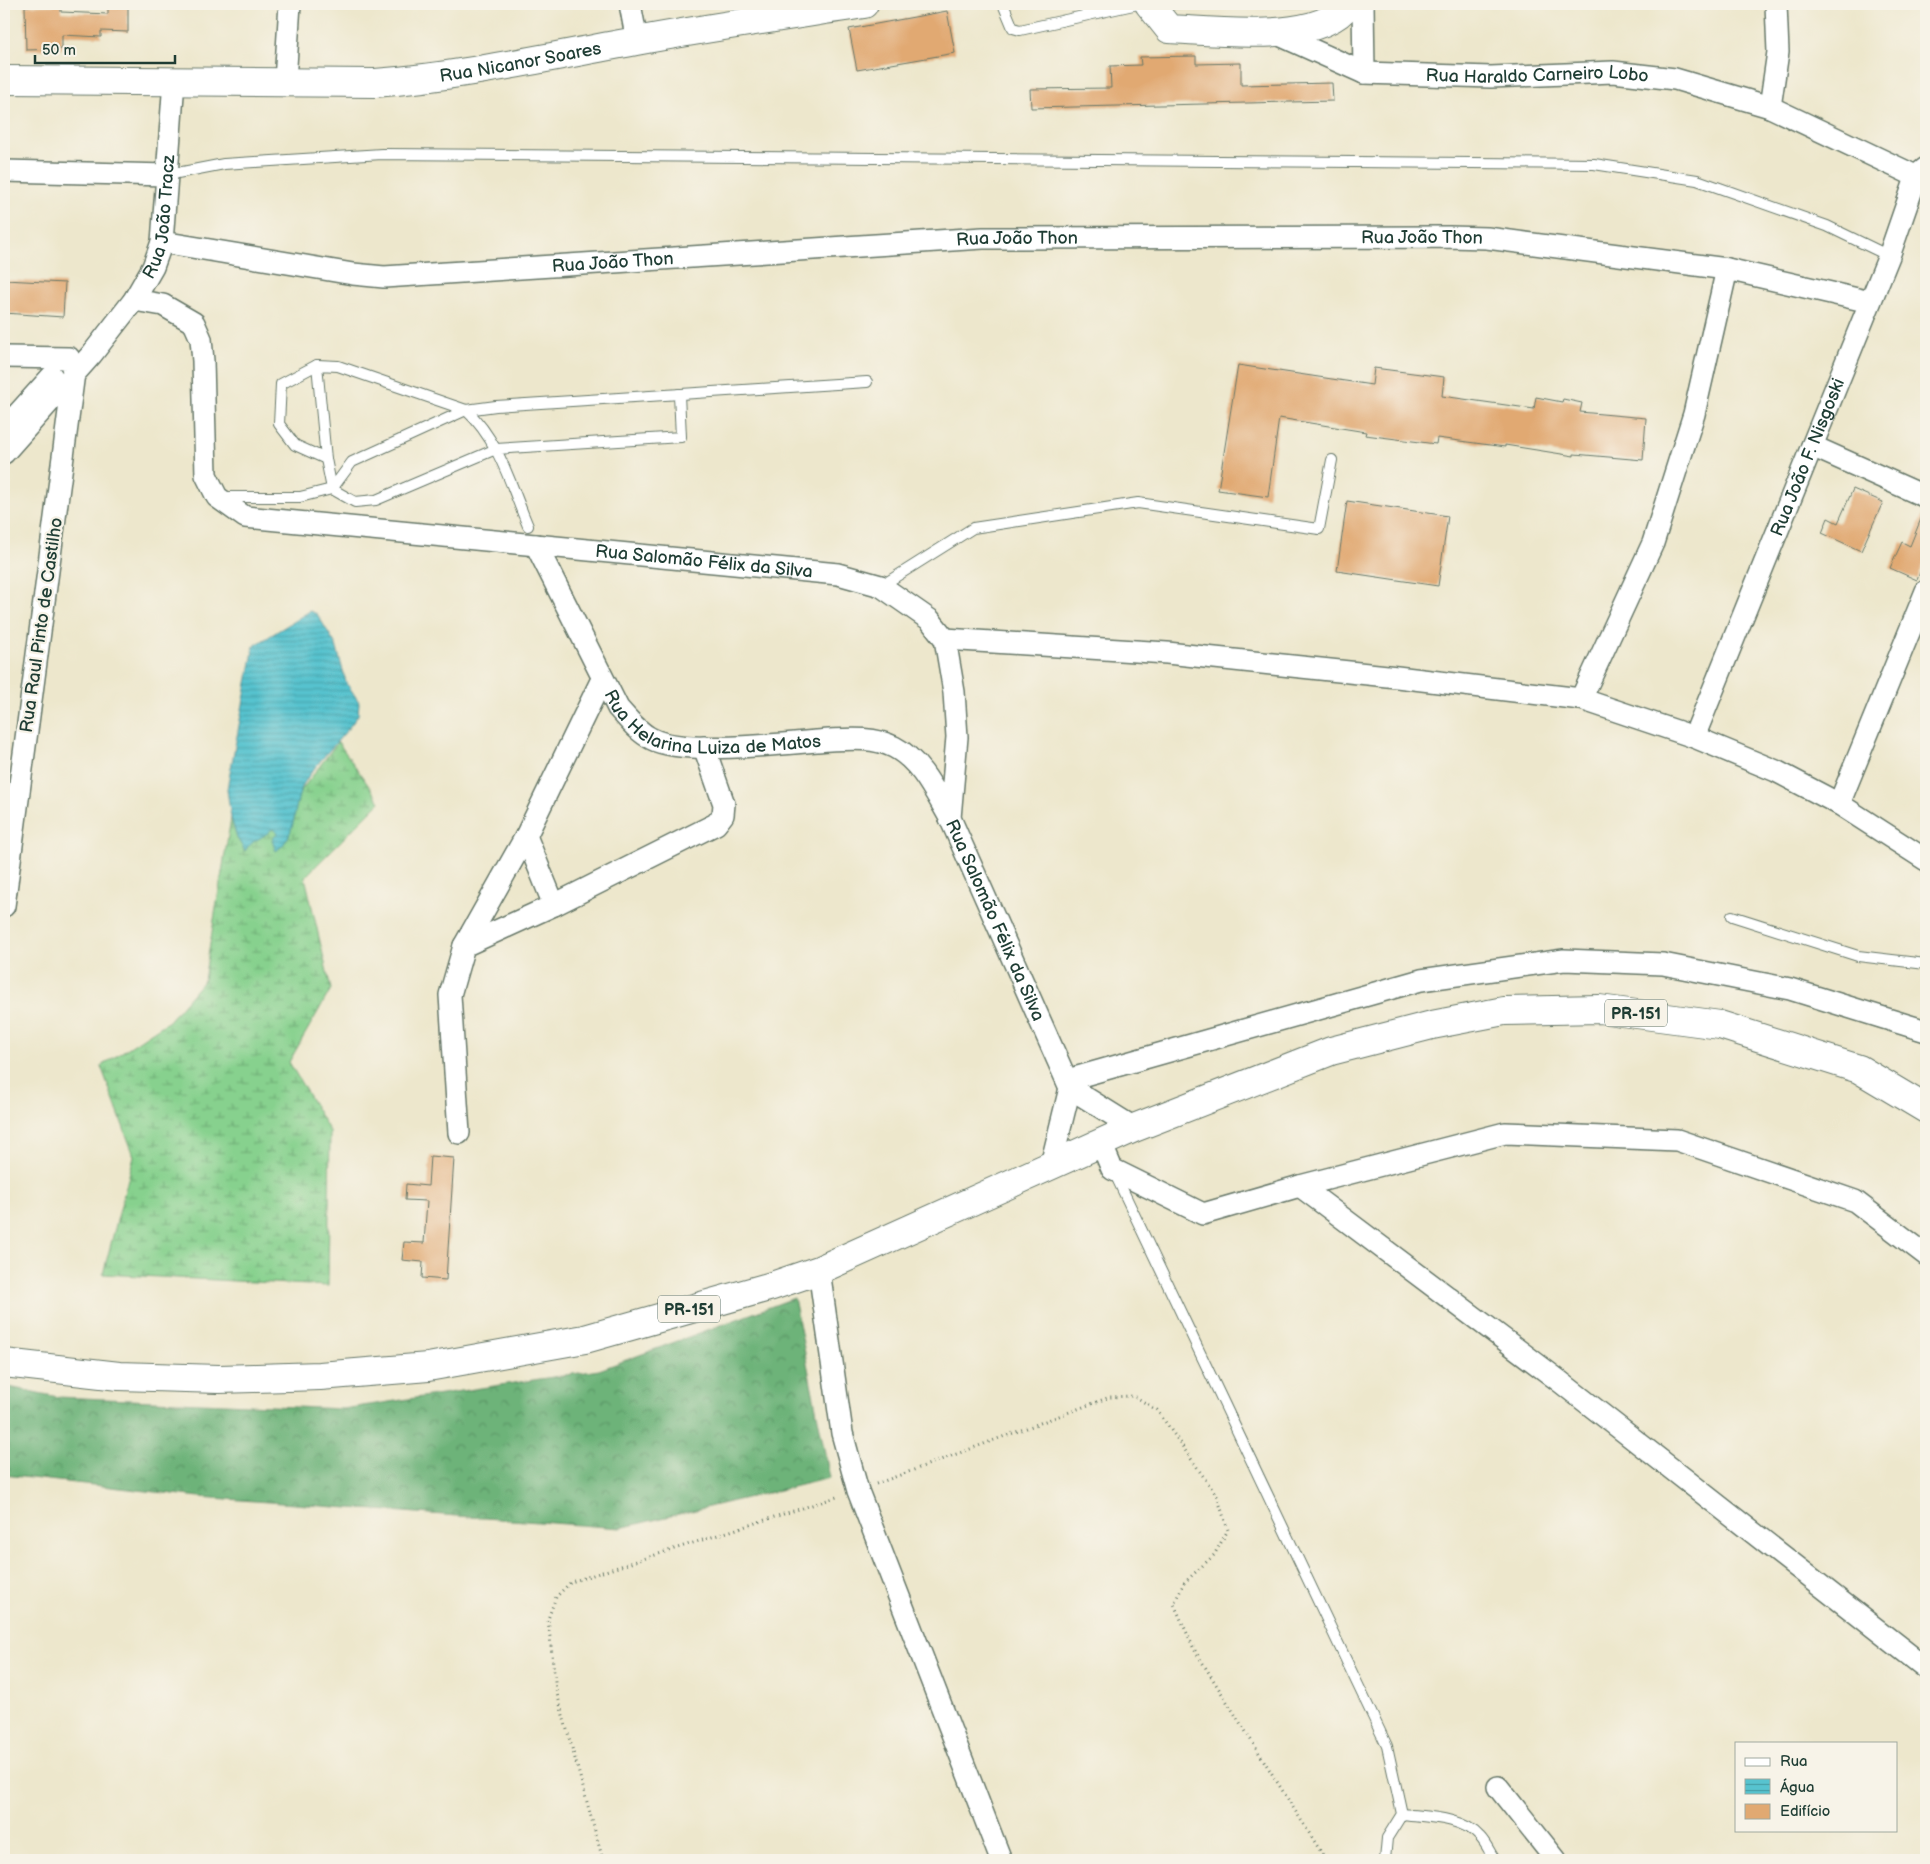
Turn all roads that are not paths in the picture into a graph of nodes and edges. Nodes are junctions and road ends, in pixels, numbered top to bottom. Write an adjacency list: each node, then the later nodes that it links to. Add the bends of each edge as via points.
1 (290, 4): 15 (street)
2 (630, 4): 11 (street)
3 (864, 4): 11 (main road, Rua Nicanor Soares)
4 (1003, 4): 5 (lane, via 1013,28 1020,30)
5 (1138, 4)
6 (1149, 4): 10 (main road, Rua Haraldo Carneiro Lobo, via 1169,29)
7 (1348, 4): 10 (main road, via 1328,21 1311,28)
8 (1363, 4): 12 (street)
9 (1776, 4): 16 (street, via 1778,52)
10 (1276, 33): 12 (street, Rua Haraldo Carneiro Lobo)
11 (636, 41): 15 (main road, Rua Nicanor Soares, via 480,72 420,79 375,83)
12 (1364, 73): 16 (street, Rua Haraldo Carneiro Lobo, via 1491,77 1613,72 1675,79)
13 (4, 80): 14 (main road, Rua Nicanor Soares)
14 (174, 81): 15 (main road, Rua Nicanor Soares); 18 (street, Rua João Tracz)
15 (286, 81)
16 (1770, 107): 19 (street, Rua Haraldo Carneiro Lobo)
17 (4, 171): 18 (street)
18 (167, 175): 20 (street, Rua João Tracz); 21 (lane, via 224,164 382,154 1594,164 1697,180 1827,226)
19 (1923, 175): 21 (street, Rua João F. Nisgoski)
20 (162, 242): 22 (street, Rua João Thon, via 384,277 1003,238 1486,238); 23 (street, Rua João Tracz, via 153,267)
21 (1889, 256): 24 (street, Rua João F. Nisgoski)
22 (1727, 269): 24 (street, Rua João Thon); 45 (street, via 1694,414 1653,543)
23 (134, 300): 27 (street, Rua João Tracz, via 103,338 82,347); 38 (street, Rua Salomão Félix da Silva, via 162,305 184,316 194,323 201,339 206,475)
24 (1870, 302): 32 (street, Rua João F. Nisgoski)
25 (4, 357): 27 (street)
26 (317, 365): 30 (lane, via 338,366); 35 (lane); 35 (lane, via 281,384 279,424 295,445)
27 (72, 366): 31 (street, Rua João Tracz); 34 (street, Rua João Tracz); 53 (street, Rua Raul Pinto de Castilho)
28 (867, 382): 29 (lane)
29 (680, 394): 30 (lane); 33 (lane, via 682,437)
30 (466, 410): 33 (lane, via 482,424); 37 (lane, via 352,462)
31 (4, 429)
32 (1812, 446): 39 (street); 46 (street, Rua João F. Nisgoski)
33 (496, 449): 37 (lane, via 376,500 354,502); 40 (lane)
34 (4, 453)
35 (326, 459): 37 (lane)
36 (1332, 460): 41 (lane, via 1319,529 1138,503 974,528)
37 (332, 489): 38 (lane, via 300,497)
38 (217, 497): 40 (street, Rua Salomão Félix da Silva, via 245,517)
39 (1926, 497)
40 (532, 535): 41 (street, Rua Salomão Félix da Silva, via 838,574); 44 (street, Rua Helarina Luiza de Matos)
41 (881, 586): 43 (street, Rua Salomão Félix da Silva, via 930,620)
42 (1926, 591): 48 (street)
43 (945, 639): 45 (street, via 1167,653); 49 (street, Rua Salomão Félix da Silva, via 954,692 956,737)
44 (602, 679): 47 (street, Rua Helarina Luiza de Matos, via 618,708 634,726 652,739 685,748); 50 (street)
45 (1580, 699): 46 (street)
46 (1694, 737): 48 (street, via 1776,771)
47 (704, 747): 49 (street, Rua Helarina Luiza de Matos, via 861,738 893,747 914,762); 52 (street, via 724,804 723,814 716,824)
48 (1839, 804): 51 (street)
49 (950, 818): 58 (street, Rua Salomão Félix da Silva)
50 (526, 836): 52 (street); 55 (street)
51 (1926, 860)
52 (554, 905): 55 (street)
53 (4, 906)
54 (1732, 916): 56 (lane, via 1858,956)
55 (464, 946): 61 (street, via 450,995)
56 (1926, 964)
57 (1926, 1031): 58 (street, via 1790,989 1663,964 1564,960 1420,980)
58 (1068, 1084): 60 (street); 63 (street)
59 (1926, 1109): 60 (main road, PR-151, via 1859,1069 1720,1025 1599,1008 1504,1011 1432,1025 1331,1051)
60 (1134, 1128): 62 (main road, PR-151)
61 (459, 1133)
62 (1101, 1143): 63 (main road, PR-151); 64 (street)
63 (1051, 1165): 67 (main road, PR-151)
64 (1112, 1169): 65 (street, via 1203,1214); 71 (lane, via 1387,1746)
65 (1300, 1186): 66 (street, via 1505,1132 1677,1140 1855,1201); 69 (street, via 1558,1380)
66 (1926, 1255)
67 (819, 1270): 68 (main road, PR-151, via 585,1339 428,1367 320,1376 219,1379 119,1376); 72 (street, via 842,1433 858,1491)
68 (4, 1363)
69 (1926, 1668)
70 (1498, 1787): 75 (street)
71 (1402, 1814): 73 (lane, via 1387,1838); 74 (lane, via 1466,1826 1480,1836)
72 (1000, 1860)
73 (1385, 1860)
74 (1495, 1860)
75 (1556, 1860)

